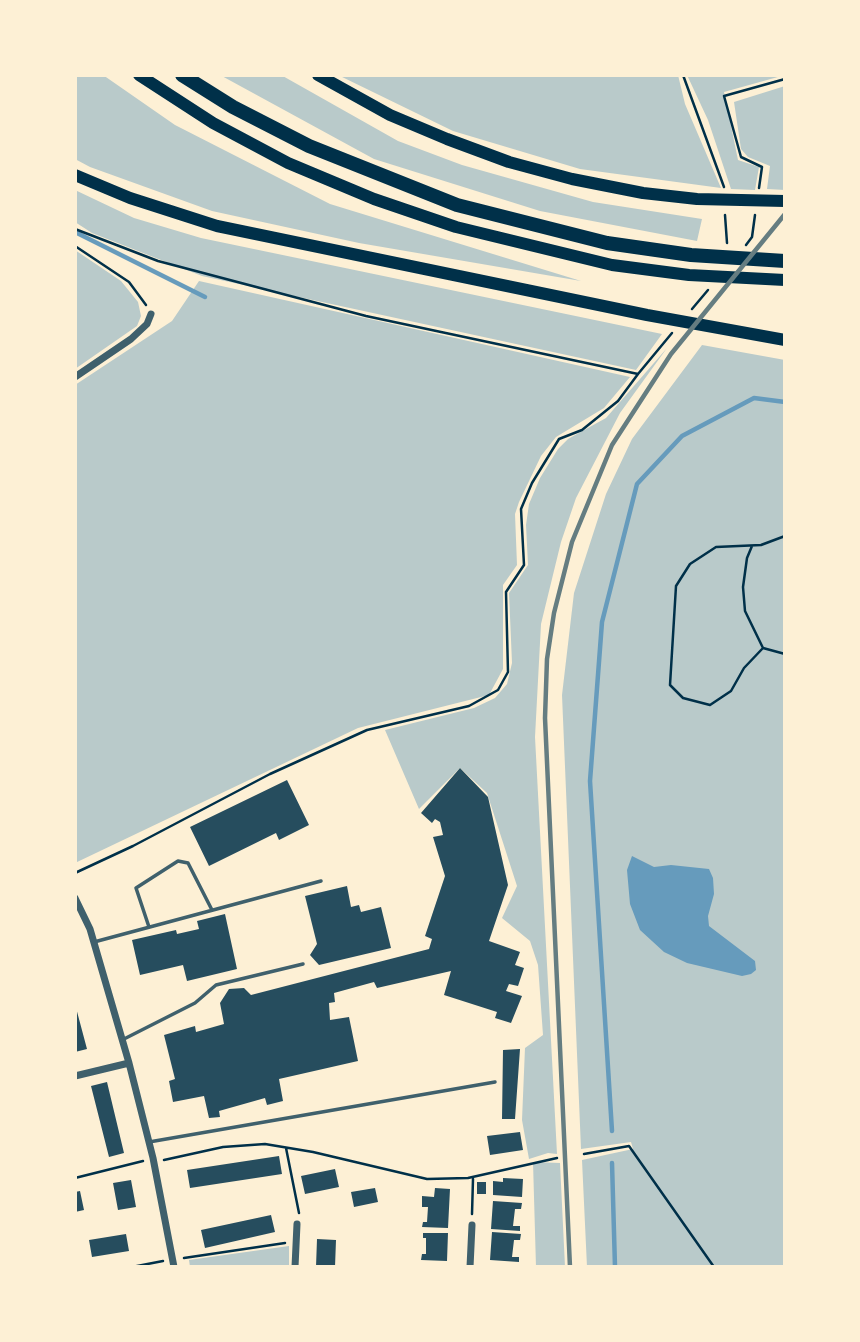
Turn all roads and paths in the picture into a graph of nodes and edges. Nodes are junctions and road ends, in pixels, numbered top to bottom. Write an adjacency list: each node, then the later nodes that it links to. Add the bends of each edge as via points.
1 (139, 75): 14 (highway, via 213,123 288,163 456,227 612,265)
2 (182, 75): 13 (highway, via 309,146 457,205 594,240 691,255)
3 (318, 75): 9 (highway, via 390,115 509,162 584,181 697,199)
4 (683, 75): 8 (path, via 724,185)
5 (785, 79): 6 (path)
6 (724, 96)
7 (75, 175): 16 (highway, via 217,226)
8 (725, 199)
9 (785, 201)
10 (725, 212): 12 (path)
11 (75, 246): 15 (path, via 129,282)
12 (727, 253)
13 (785, 261)
14 (785, 280)
15 (150, 314): 18 (street, via 147,324 131,339)
16 (785, 340)
17 (638, 374): 23 (path, via 618,401 582,430 559,439 532,483 522,509 524,565 506,592 508,672 498,690 469,706 366,730)
18 (75, 377)
19 (785, 537): 20 (path)
20 (752, 546): 21 (path, via 743,587 745,611); 21 (path, via 716,547 690,564 676,586 670,685 682,698 710,705 731,691)
21 (763, 648): 22 (path)
22 (785, 653)
23 (75, 873)
24 (321, 881): 26 (lane)
25 (75, 898): 28 (street)
26 (212, 910): 27 (lane); 27 (lane, via 188,863 178,860 136,888)
27 (149, 928): 28 (lane)
28 (94, 942): 30 (street)
29 (303, 964): 30 (lane, via 216,985 195,1003)
30 (122, 1040): 31 (street)
31 (129, 1063): 32 (street); 34 (street)
32 (75, 1076)
33 (495, 1082): 34 (lane)
34 (149, 1142): 38 (street)
35 (286, 1148): 38 (path, via 265,1144 223,1147); 39 (path, via 427,1179); 41 (path)
36 (584, 1154): 48 (path, via 629,1146)
37 (557, 1158): 39 (path)
38 (154, 1161): 40 (path); 44 (street)
39 (473, 1177): 42 (path)
40 (75, 1178)
41 (297, 1224): 43 (street)
42 (472, 1225): 47 (street)
43 (296, 1242): 44 (path); 46 (street)
44 (173, 1263): 45 (path)
45 (132, 1267)
46 (295, 1267)
47 (470, 1267)
48 (714, 1267)

